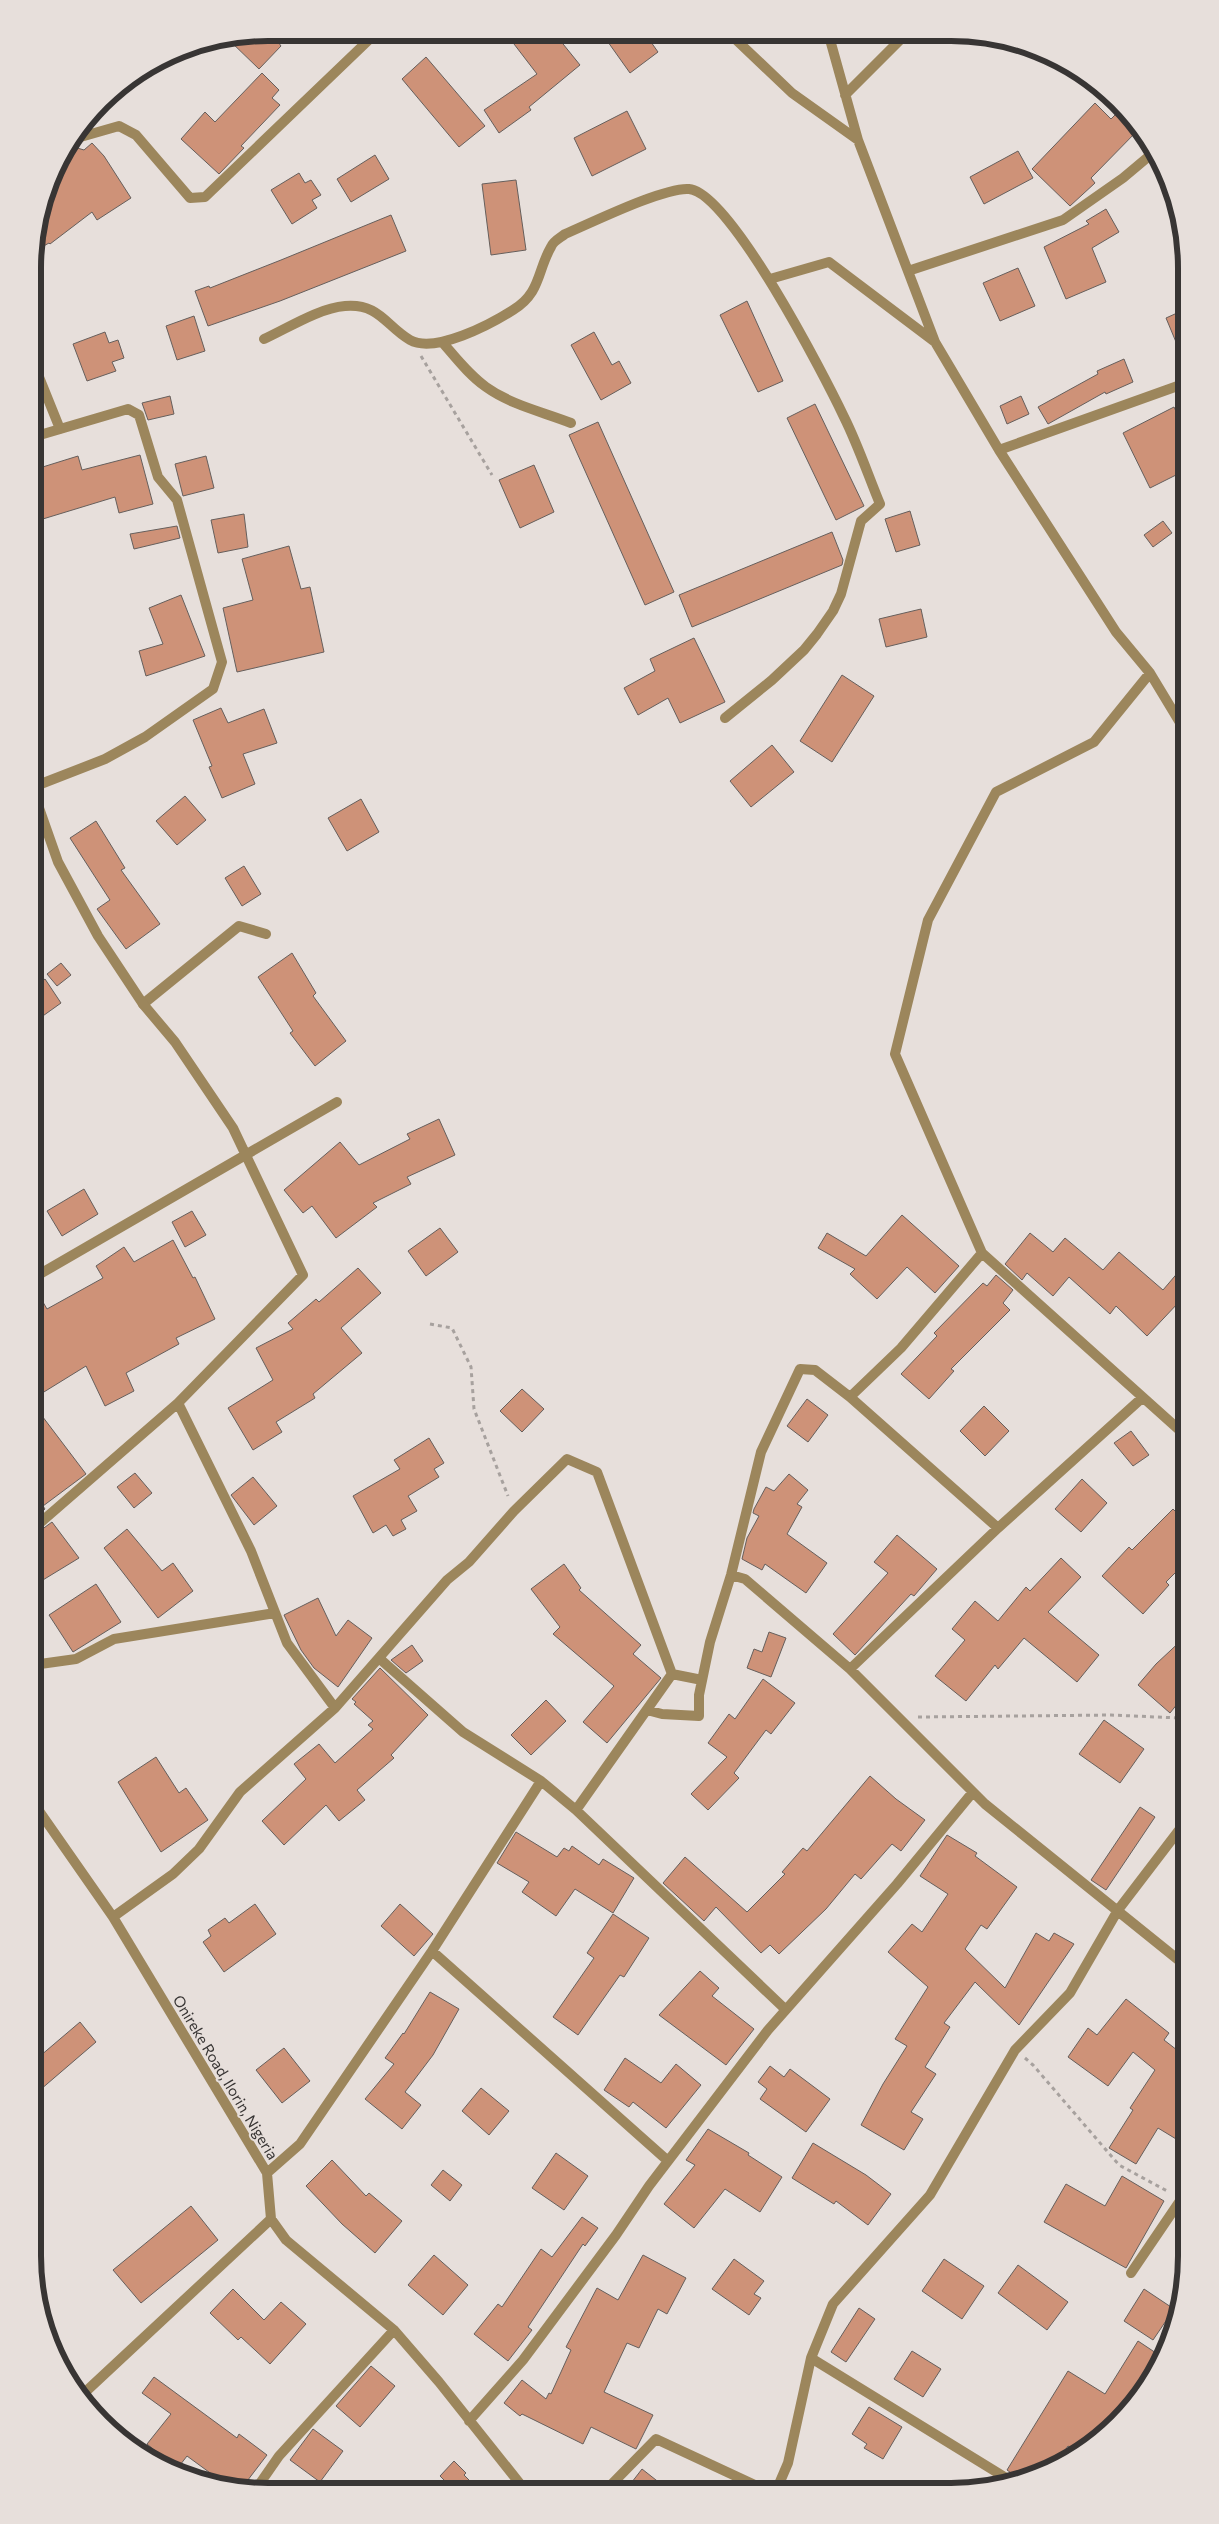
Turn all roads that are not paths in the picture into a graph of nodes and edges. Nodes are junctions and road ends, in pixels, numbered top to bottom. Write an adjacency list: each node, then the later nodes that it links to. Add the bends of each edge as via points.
1 (368, 41): 6 (street, via 205,197 190,198 136,134 119,126)
2 (737, 41): 7 (street, via 792,93)
3 (830, 41): 5 (street)
4 (899, 41): 5 (street)
5 (845, 95): 7 (street)
6 (84, 136)
7 (858, 140): 9 (street)
8 (1148, 157): 9 (street, via 1063,220)
9 (908, 271): 12 (street)
10 (770, 279): 12 (street, via 829,262); 13 (street, via 710,201 690,189 668,192 564,234 551,244 538,284 525,300 504,315); 21 (street, via 844,417 880,504 861,521 833,612 804,650)
11 (264, 339): 13 (street, via 324,310 345,306 365,308 387,319 412,341)
12 (935, 342): 19 (street)
13 (443, 343): 16 (street, via 472,376 505,399)
14 (41, 382): 17 (street)
15 (1178, 386): 19 (street)
16 (571, 423)
17 (60, 429): 18 (street); 23 (street, via 128,409 139,415 158,477 177,500 222,662 213,689 145,737 105,759)
18 (41, 435)
19 (999, 450): 20 (street, via 1116,632)
20 (1150, 673): 22 (street); 29 (street, via 1094,742 996,792 928,920 895,1054)
21 (725, 718)
22 (1178, 719)
23 (41, 783)
24 (41, 814): 26 (street, via 58,862 98,936)
25 (266, 934): 26 (street, via 239,926)
26 (143, 1004): 28 (street, via 175,1042 233,1128)
27 (337, 1102): 28 (street)
28 (246, 1155): 30 (street); 33 (street, via 303,1275)
29 (982, 1253): 31 (street, via 901,1348); 32 (street)
30 (41, 1273)
31 (850, 1397): 36 (street); 37 (street, via 815,1370 800,1369 761,1452)
32 (1142, 1398): 34 (street); 36 (street)
33 (178, 1403): 35 (street); 38 (street, via 250,1551)
34 (1178, 1429)
35 (41, 1525)
36 (998, 1528): 41 (street)
37 (731, 1575): 41 (street, via 745,1579); 43 (street)
38 (275, 1613): 40 (street, via 114,1640 76,1659); 44 (street, via 287,1643)
39 (380, 1659): 42 (street, via 447,1580 469,1562 514,1511 567,1459 596,1472); 44 (street); 46 (street, via 463,1732)
40 (41, 1664)
41 (850, 1670): 47 (street)
42 (672, 1674): 43 (street); 45 (street)
43 (702, 1680): 45 (street, via 699,1716)
44 (335, 1708): 52 (street, via 240,1792 199,1850 174,1874)
45 (647, 1710): 48 (street)
46 (541, 1781): 48 (street); 53 (street)
47 (973, 1792): 51 (street); 55 (street, via 897,1884)
48 (576, 1810): 55 (street)
49 (41, 1817): 52 (street, Onireke Road, Ilorin, Nigeria)
50 (1178, 1831): 51 (street)
51 (1118, 1910): 54 (street); 62 (street, via 1070,1993 1014,2050 930,2195 833,2304)
52 (113, 1917): 57 (street, Onireke Road, Ilorin, Nigeria)
53 (432, 1951): 56 (street); 57 (street, via 300,2144)
54 (1178, 1959)
55 (785, 2009): 56 (street)
56 (668, 2161): 64 (street, via 523,2360)
57 (267, 2173): 59 (street, Onireke Road, Ilorin, Nigeria)
58 (1178, 2205): 60 (street)
59 (271, 2219): 61 (street, via 286,2240); 63 (street)
60 (1131, 2273)
61 (394, 2330): 64 (street); 66 (street, via 279,2456)
62 (811, 2358): 65 (street); 70 (street, via 788,2463)
63 (86, 2391)
64 (469, 2421): 67 (street)
65 (1002, 2476)
66 (261, 2482)
67 (519, 2483)
68 (612, 2483): 69 (street, via 656,2439)
69 (751, 2483)
70 (779, 2483)

